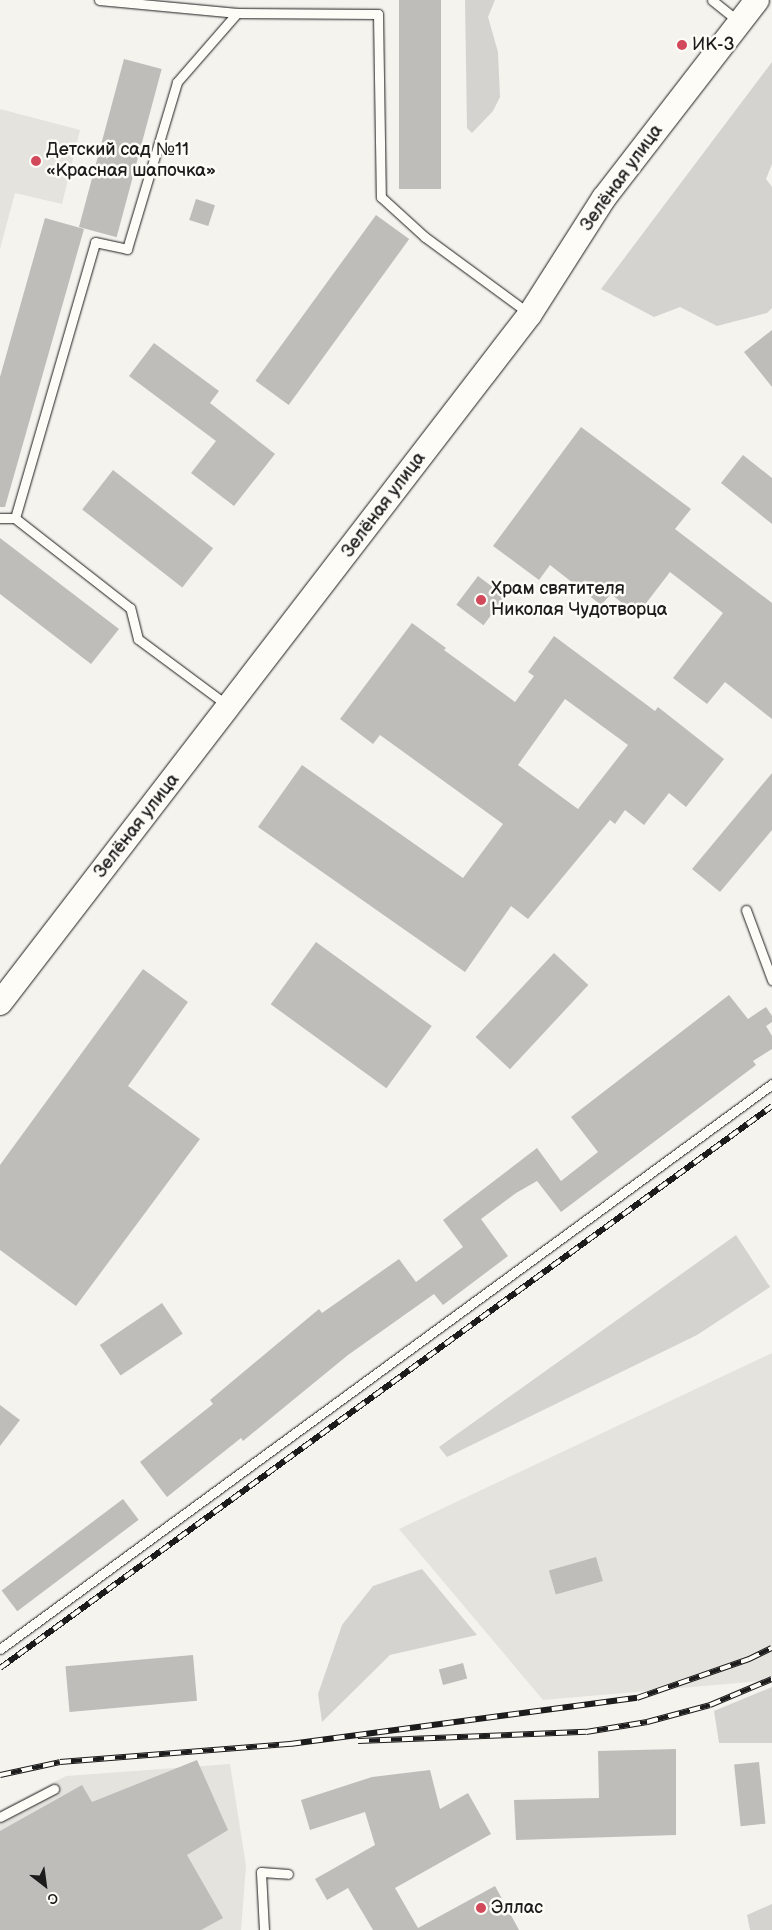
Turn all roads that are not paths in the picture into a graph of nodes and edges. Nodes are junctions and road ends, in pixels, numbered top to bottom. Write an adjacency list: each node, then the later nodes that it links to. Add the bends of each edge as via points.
1 (99, 0): 4 (lane)
2 (712, 0): 5 (lane)
3 (758, 0): 5 (main road, Зелёная улица)
4 (237, 13): 6 (lane, via 378,14 381,198 425,236); 8 (lane, via 178,82 126,250 95,242)
5 (740, 23): 6 (main road, Зелёная улица, via 604,198)
6 (530, 314): 9 (main road, Зелёная улица)
7 (0, 518): 8 (lane)
8 (15, 518): 9 (lane, via 130,608 138,640)
9 (229, 707): 12 (main road, Зелёная улица)
10 (746, 910): 11 (lane)
11 (772, 980)
12 (0, 1003)
13 (772, 1084): 14 (lane)
14 (0, 1649)
15 (54, 1789): 16 (lane)
16 (0, 1818)
17 (288, 1874): 18 (lane, via 261,1872)
18 (264, 1930)

